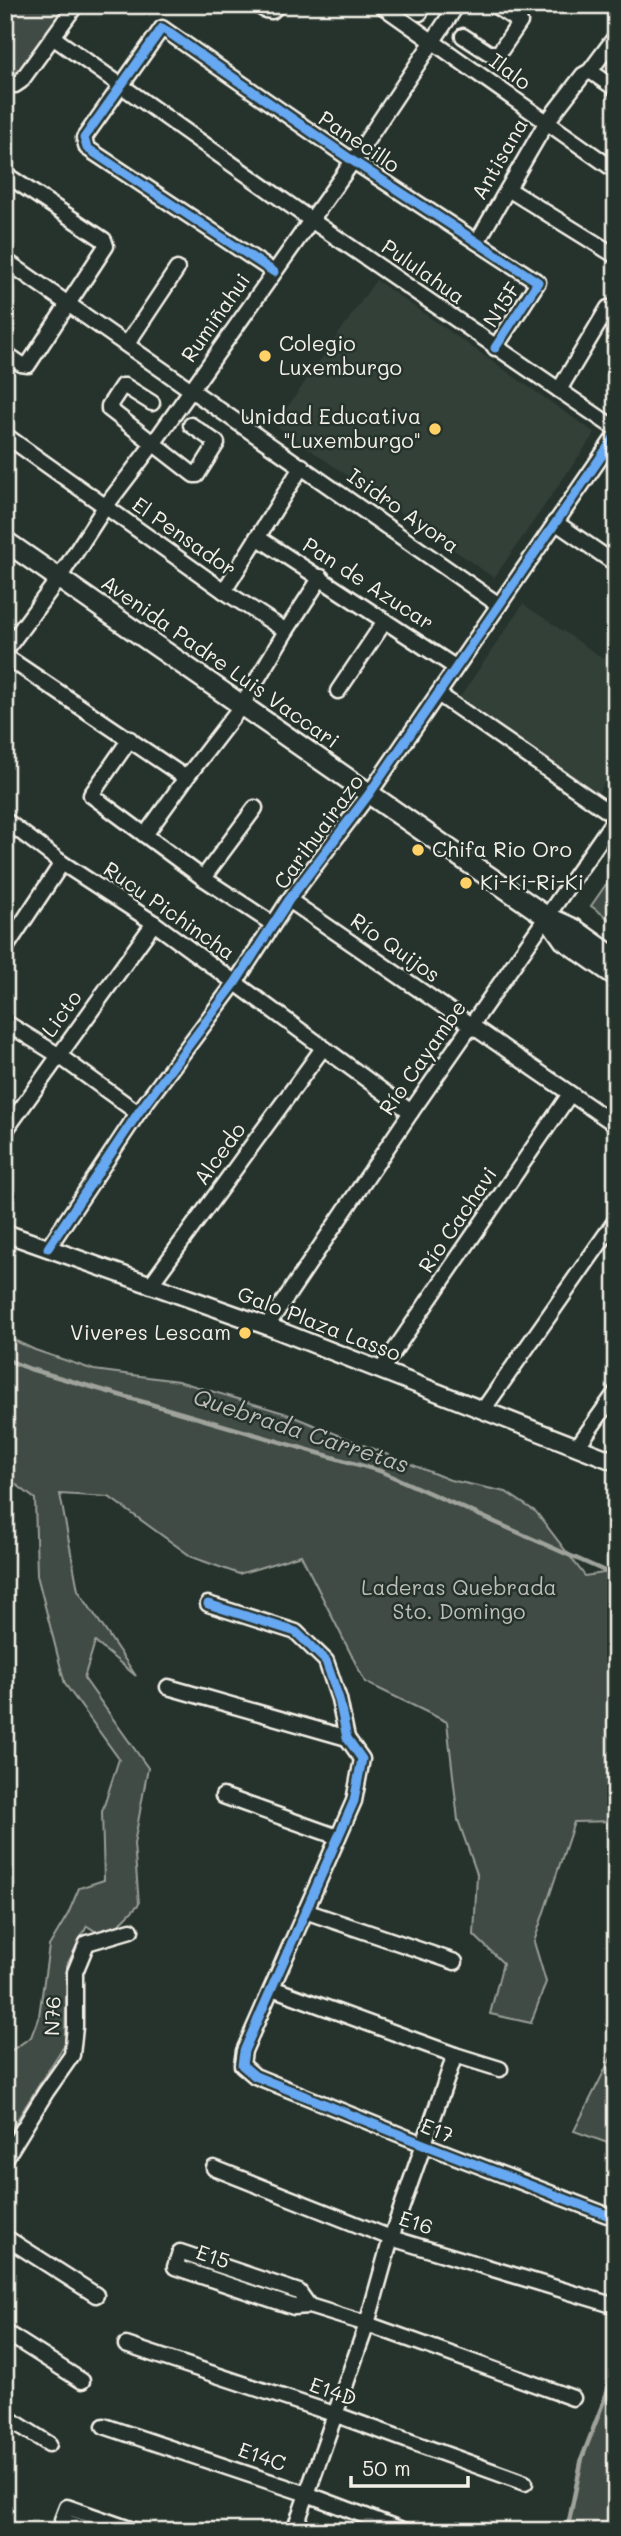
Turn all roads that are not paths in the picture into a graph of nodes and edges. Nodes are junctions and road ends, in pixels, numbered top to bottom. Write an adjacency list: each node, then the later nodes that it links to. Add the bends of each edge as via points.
1 (76, 5): 9 (street)
2 (257, 5): 6 (street, via 265,10)
3 (381, 5): 10 (street, Ilalo)
4 (457, 5): 10 (street, Rumiñahui)
5 (494, 5): 7 (street, via 520,22 499,53 489,53)
6 (275, 8)
7 (463, 36)
8 (616, 36): 11 (street, Antisana)
9 (54, 38): 12 (street, via 21,81 15,86); 13 (street, Pululahua)
10 (432, 41): 15 (street, Ilalo); 16 (street, Rumiñahui)
11 (590, 71): 14 (street); 15 (street, Antisana)
12 (5, 82)
13 (120, 84): 16 (street, Panecillo, via 162,28); 20 (street, Pululahua); 25 (street, via 83,138 87,148)
14 (616, 89)
15 (546, 122): 17 (street, Ilalo); 19 (street, Antisana)
16 (353, 161): 20 (street, Rumiñahui); 21 (street, Panecillo)
17 (616, 171)
18 (5, 174): 27 (street, via 106,243)
19 (508, 189): 21 (street, Antisana); 22 (street)
20 (311, 220): 25 (street, Rumiñahui); 30 (street, Pululahua)
21 (477, 242): 26 (street, Panecillo)
22 (616, 256)
23 (5, 260): 27 (street, Isidro Ayora)
24 (177, 269): 29 (street)
25 (274, 272): 32 (street, Rumiñahui)
26 (538, 282): 30 (street, N15F)
27 (69, 304): 29 (street, Isidro Ayora); 31 (street, via 27,365)
28 (608, 308): 33 (street)
29 (127, 344): 32 (street, Isidro Ayora)
30 (495, 348): 33 (street, Pululahua)
31 (5, 353)
32 (192, 389): 38 (street, Rumiñahui); 39 (street, Isidro Ayora)
33 (559, 390): 36 (street, Pululahua)
34 (152, 403): 38 (street, via 125,386 109,409)
35 (191, 425): 38 (street, via 217,443 197,475)
36 (616, 432): 41 (street, Carihuairazo)
37 (5, 435): 40 (street, El Pensador)
38 (153, 444): 40 (street, Rumiñahui)
39 (302, 466): 42 (street); 48 (street, Isidro Ayora)
40 (105, 507): 45 (street, Rumiñahui); 47 (street, El Pensador)
41 (555, 522): 44 (street); 48 (street, Carihuairazo)
42 (257, 537): 46 (street, Pan de Azucar); 47 (street)
43 (5, 541): 45 (main road, Avenida Padre Luis Vaccari)
44 (616, 564)
45 (59, 578): 51 (street, Rumiñahui); 55 (main road, Avenida Padre Luis Vaccari)
46 (321, 578): 49 (street, Pan de Azucar); 50 (street)
47 (224, 591): 50 (street, El Pensador)
48 (499, 604): 52 (street, Carihuairazo)
49 (385, 621): 52 (street, Pan de Azucar); 53 (street)
50 (286, 631): 55 (street)
51 (5, 653): 56 (street)
52 (455, 667): 54 (street, Carihuairazo)
53 (338, 691)
54 (438, 694): 58 (street, Carihuairazo); 60 (street)
55 (246, 697): 57 (street); 58 (main road, Avenida Padre Luis Vaccari)
56 (130, 739): 57 (street); 62 (street, via 91,795)
57 (190, 774): 62 (street)
58 (369, 794): 65 (street, Carihuairazo); 66 (main road, Avenida Padre Luis Vaccari)
59 (255, 808): 64 (street)
60 (616, 817): 66 (street, Río Cayambe)
61 (5, 820): 63 (street, Rucu Pichincha)
62 (145, 835): 64 (street)
63 (62, 863): 67 (street, Rucu Pichincha); 69 (street)
64 (203, 878): 68 (street)
65 (289, 900): 68 (street, Carihuairazo); 74 (street, Río Quijos)
66 (547, 916): 70 (main road, Avenida Padre Luis Vaccari); 71 (main road, Avenida Padre Luis Vaccari, via 564,940); 74 (street, Río Cayambe)
67 (153, 923): 72 (street, Rucu Pichincha); 76 (street, Licto)
68 (273, 924): 72 (street, Carihuairazo)
69 (5, 949)
70 (616, 959)
71 (616, 976)
72 (235, 983): 75 (street, Rucu Pichincha); 79 (street, Carihuairazo)
73 (5, 1022): 76 (street)
74 (471, 1026): 77 (street, Río Quijos); 78 (street, Río Cayambe)
75 (323, 1048): 78 (street, Rucu Pichincha); 85 (street, Alcedo)
76 (58, 1055): 79 (street); 81 (street, Licto)
77 (570, 1094): 80 (street, Río Quijos); 87 (street, Río Cachavi)
78 (411, 1112): 86 (street, Río Cayambe)
79 (138, 1113): 84 (street, Carihuairazo)
80 (616, 1125)
81 (5, 1131)
82 (616, 1220): 89 (street)
83 (5, 1233): 84 (street, Galo Plaza Lasso)
84 (48, 1248): 85 (street, Galo Plaza Lasso)
85 (150, 1284): 86 (street, Galo Plaza Lasso)
86 (267, 1326): 87 (street, Galo Plaza Lasso)
87 (381, 1370): 89 (street, Galo Plaza Lasso)
88 (616, 1392): 90 (street)
89 (483, 1410): 90 (street, Galo Plaza Lasso)
90 (577, 1447): 91 (street, Galo Plaza Lasso)
91 (616, 1462)
92 (208, 1604): 94 (street, via 296,1632 316,1651 326,1661)
93 (168, 1687): 94 (street)
94 (347, 1738): 96 (street, via 362,1759 354,1801)
95 (223, 1796): 96 (street)
96 (338, 1837): 97 (street)
97 (305, 1911): 99 (street); 100 (street)
98 (131, 1930): 104 (street, N76, via 87,1944 75,1972 72,2055)
99 (455, 1962)
100 (272, 1988): 101 (street); 103 (street, E17, via 244,2051 242,2066 255,2076)
101 (455, 2055): 102 (street); 103 (street)
102 (500, 2069)
103 (423, 2144): 106 (street, E17); 108 (street)
104 (5, 2160)
105 (214, 2168): 108 (street, E16)
106 (607, 2215)
107 (5, 2236): 109 (street)
108 (391, 2238): 110 (street, E16); 112 (street)
109 (96, 2295)
110 (609, 2304)
111 (309, 2306): 111 (street, E15, via 299,2292 180,2252 174,2267 294,2307); 112 (street, E15)
112 (367, 2324): 116 (street, E15); 117 (street)
113 (5, 2332): 115 (street)
114 (126, 2345): 117 (street, E14D)
115 (82, 2381)
116 (573, 2398)
117 (334, 2414): 121 (street, E14D); 122 (street)
118 (5, 2416): 120 (street)
119 (104, 2426): 122 (street, E14C)
120 (49, 2444)
121 (525, 2483)
122 (307, 2494): 125 (street); 126 (street, E14C)
123 (92, 2531): 124 (street, via 62,2520 67,2507)
124 (136, 2531)
125 (293, 2531)
126 (405, 2531)

